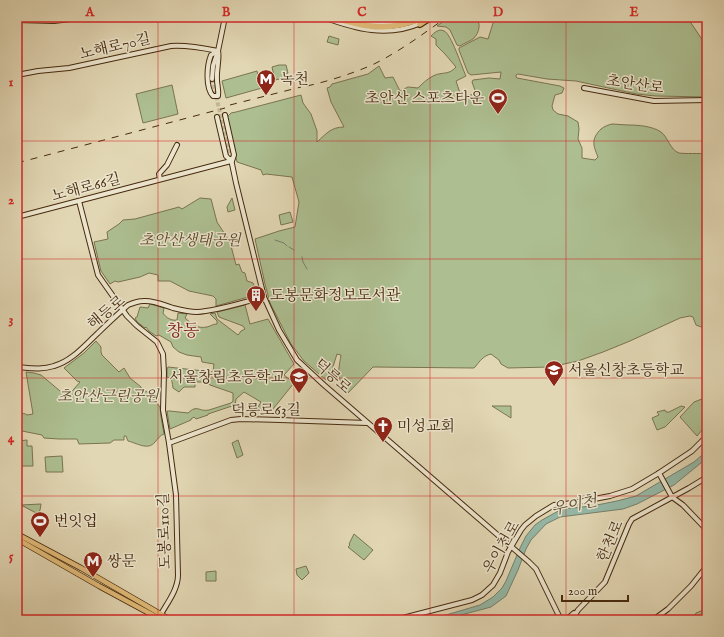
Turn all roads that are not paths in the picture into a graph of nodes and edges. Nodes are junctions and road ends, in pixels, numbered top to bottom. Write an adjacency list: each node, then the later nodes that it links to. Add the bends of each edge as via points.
1 (86, 17): 8 (main road, via 54,21)
2 (225, 17): 10 (main road)
3 (325, 17): 9 (main road, via 368,30 402,30)
4 (415, 17): 7 (main road, via 384,23)
5 (425, 17): 7 (highway, via 408,24 389,27 371,26)
6 (432, 17): 9 (highway)
7 (344, 18)
8 (17, 20)
9 (420, 24)
10 (218, 51): 10 (main road, via 211,55 208,63 208,83 213,96 218,96); 11 (main road, 노해로70길, via 178,45 69,68); 12 (main road)
11 (17, 75)
12 (212, 79)
13 (584, 88): 14 (main road, 초안산로, via 654,101)
14 (707, 100)
15 (225, 115): 17 (main road)
16 (217, 117): 18 (main road)
17 (228, 129): 18 (main road, via 223,126); 20 (main road, via 234,155)
18 (220, 131): 20 (main road, via 226,156)
19 (177, 145): 21 (main road, via 167,165 159,174)
20 (231, 160): 21 (main road, 노해로66길); 24 (main road, 덕릉로)
21 (160, 179): 22 (main road, 노해로66길)
22 (79, 201): 23 (main road, 노해로66길); 25 (main road, 도봉로110길, via 98,275)
23 (17, 217)
24 (264, 297): 25 (main road, 해등로, via 197,312 142,301 128,305); 27 (main road, 덕릉로, via 279,330 297,360)
25 (123, 310): 26 (main road, 해등로, via 85,346 56,366 38,369); 31 (main road, 도봉로110길, via 156,342 162,352 162,410)
26 (17, 367)
27 (360, 416): 28 (main road); 29 (main road, 덕릉로)
28 (358, 423): 29 (main road, 덕릉로63길); 31 (main road, 덕릉로63길, via 231,420)
29 (368, 423): 38 (main road, 덕릉로)
30 (707, 436): 32 (main road, 우이천로)
31 (169, 443): 41 (main road, 도봉로110길, via 176,499 178,578)
32 (660, 475): 34 (main road); 38 (main road, 우이천로, via 617,495 554,505 525,525)
33 (707, 477): 34 (main road, 한천로)
34 (672, 497): 35 (main road); 40 (main road, 한천로, via 632,519 605,582)
35 (707, 530)
36 (17, 534): 41 (main road)
37 (17, 539): 43 (main road)
38 (513, 548): 42 (main road, 덕릉로, via 536,568); 45 (main road, 우이천로, via 493,585 482,595 472,600)
39 (707, 566): 47 (main road, via 691,586)
40 (578, 610): 42 (main road); 46 (main road, 한천로)
41 (161, 614): 44 (main road)
42 (563, 619)
43 (162, 620)
44 (172, 620)
45 (395, 620)
46 (572, 620)
47 (653, 620)

